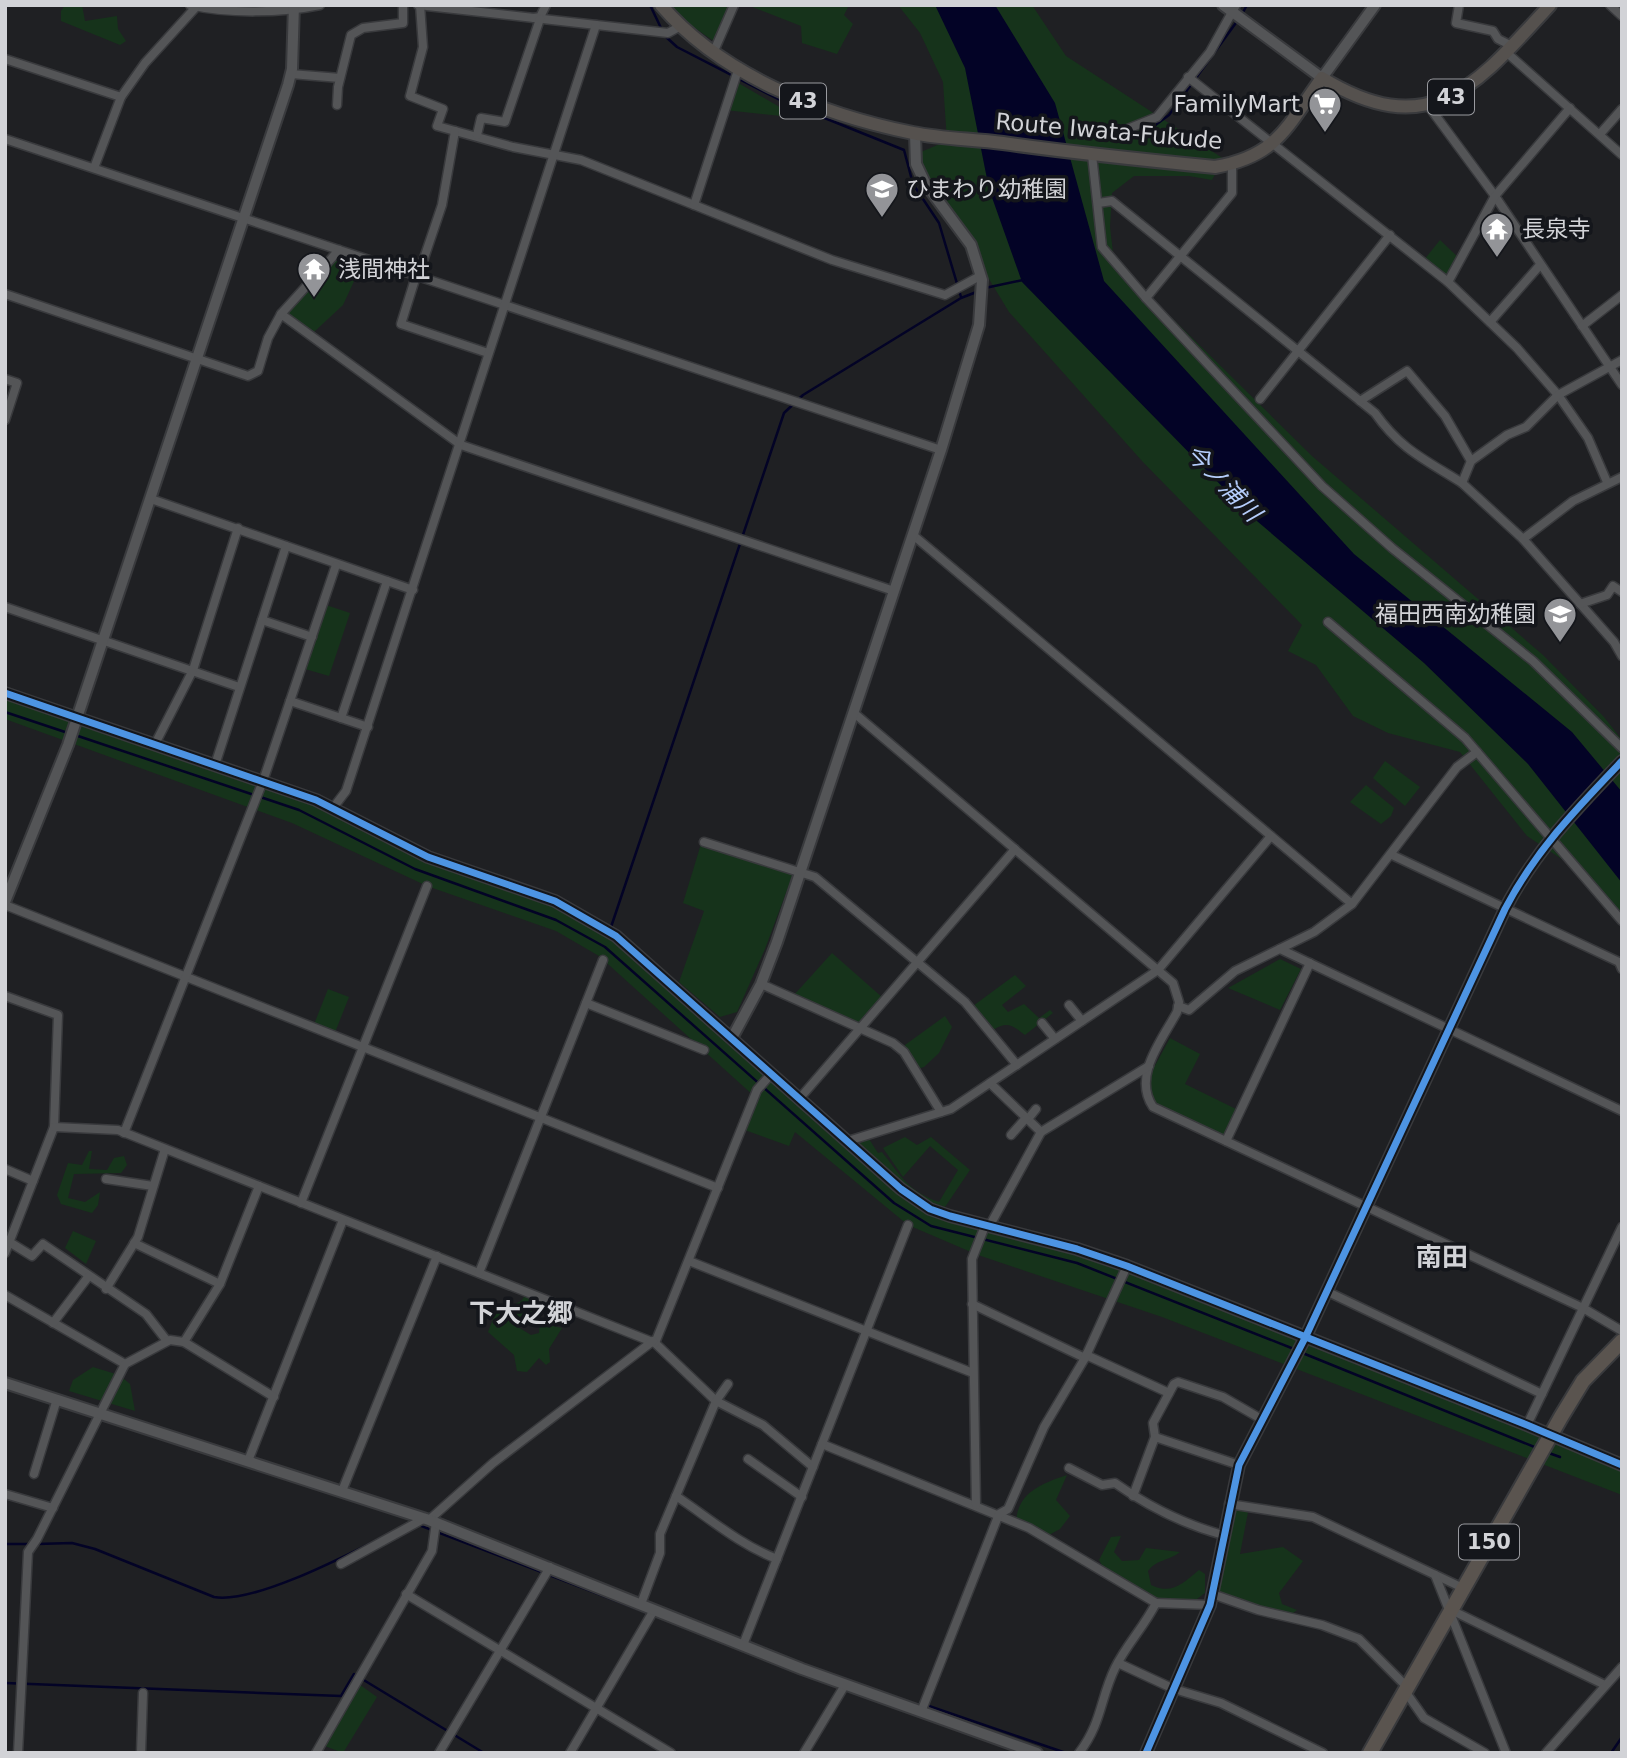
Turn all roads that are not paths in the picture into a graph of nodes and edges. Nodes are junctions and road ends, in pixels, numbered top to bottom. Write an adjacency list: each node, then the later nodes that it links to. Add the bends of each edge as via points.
1 (320, 5): 13 (street)
2 (403, 5): 25 (street, via 403,23 363,28 351,35)
3 (419, 5): 14 (street); 33 (street, via 423,47 410,96 443,109 437,126)
4 (546, 5): 16 (street)
5 (661, 5): 18 (main road, Route Iwata-Fukude / 43)
6 (734, 5): 20 (street)
7 (1375, 5): 26 (street)
8 (1459, 5): 19 (street, via 1456,23 1493,31)
9 (1550, 5): 19 (main road, 43)
10 (1610, 5): 15 (street)
11 (193, 6): 13 (street); 27 (street)
12 (1230, 7): 24 (street, via 1210,52); 26 (street)
13 (294, 8): 23 (street)
14 (467, 9): 16 (street)
15 (1622, 16)
16 (537, 19): 17 (street); 36 (street, via 505,122 481,118)
17 (596, 25): 18 (street, via 668,33); 39 (street)
18 (679, 27): 20 (main road, Route Iwata-Fukude / 43)
19 (1509, 49): 28 (main road, 43, via 1460,93); 30 (street)
20 (714, 51): 22 (main road, Route Iwata-Fukude / 43)
21 (5, 59): 27 (street)
22 (740, 67): 34 (main road, Route Iwata-Fukude / 43, via 804,101); 46 (street)
23 (291, 74): 25 (street); 47 (street)
24 (1188, 77): 32 (street, via 1157,117); 38 (street)
25 (340, 78): 29 (street)
26 (1322, 78): 28 (main road, 43, via 1363,100); 38 (main road, Route Iwata-Fukude / 43)
27 (121, 97): 43 (street)
28 (1427, 104): 44 (street)
29 (337, 105)
30 (1570, 108): 35 (street); 44 (street)
31 (1622, 109): 35 (street)
32 (1125, 130)
33 (455, 131): 36 (street); 52 (street, via 442,205)
34 (915, 134): 40 (main road, Route Iwata-Fukude / 43); 53 (street, via 916,164 971,245)
35 (1600, 134): 41 (street)
36 (477, 135): 39 (street)
37 (5, 139): 43 (street)
38 (1273, 142): 42 (main road, Route Iwata-Fukude / 43, via 1255,157); 48 (street)
39 (554, 155): 46 (street, via 581,160); 58 (street)
40 (1092, 155): 42 (main road, Route Iwata-Fukude / 43, via 1215,167); 45 (street)
41 (1622, 155)
42 (1232, 164): 50 (street, via 1232,193)
43 (94, 168): 47 (street)
44 (1495, 196): 51 (street); 54 (street)
45 (1098, 203): 50 (street, via 1112,201); 57 (street, via 1102,247)
46 (694, 205): 53 (street, via 832,260 945,295)
47 (244, 217): 49 (street); 64 (street)
48 (1390, 235): 54 (street); 62 (street)
49 (340, 250): 52 (street); 59 (street)
50 (1179, 258): 57 (street); 62 (street)
51 (1540, 265): 60 (street); 61 (street)
52 (417, 276): 58 (street); 63 (street, via 401,324)
53 (981, 276): 74 (street, via 979,324)
54 (1448, 282): 60 (street)
55 (5, 295): 64 (street)
56 (1622, 295): 61 (street)
57 (1146, 298): 105 (street, via 1322,486 1533,661)
58 (504, 304): 63 (street); 74 (street)
59 (281, 314): 64 (street, via 258,371 248,376); 73 (street)
60 (1490, 322): 69 (street)
61 (1582, 326): 66 (street)
62 (1298, 352): 70 (street); 71 (street)
63 (488, 353): 73 (street)
64 (197, 358): 79 (street)
65 (1622, 360): 66 (street)
66 (1610, 366): 68 (street); 69 (street)
67 (5, 379): 72 (street, via 17,383)
68 (1622, 385)
69 (1558, 395): 75 (street, via 1526,427); 77 (street, via 1588,438)
70 (1260, 399)
71 (1360, 401): 75 (street, via 1407,371 1444,416); 78 (street, via 1415,456)
72 (5, 420)
73 (461, 445): 86 (street); 87 (street)
74 (941, 450): 81 (street)
75 (1471, 461): 78 (street)
76 (1622, 477): 77 (street)
77 (1607, 482): 82 (street)
78 (1462, 483): 82 (street)
79 (151, 499): 80 (street); 94 (street)
80 (237, 528): 83 (street); 96 (street)
81 (913, 535): 87 (street); 111 (street)
82 (1522, 539): 89 (street)
83 (286, 547): 84 (street); 91 (street)
84 (336, 565): 85 (street); 93 (street)
85 (387, 581): 86 (street); 102 (street)
86 (413, 590): 103 (street)
87 (894, 591): 100 (street)
88 (1622, 592): 89 (street, via 1614,586 1607,595)
89 (1580, 604): 95 (street)
90 (5, 607): 94 (street)
91 (262, 620): 93 (street); 97 (street)
92 (1328, 622): 106 (street)
93 (312, 637): 99 (street)
94 (103, 639): 96 (street); 101 (street)
95 (1622, 656)
96 (193, 670): 97 (street); 104 (street)
97 (239, 687): 108 (street)
98 (5, 693): 101 (street)
99 (290, 701): 102 (street); 109 (street)
100 (854, 713): 114 (street); 116 (street)
101 (76, 718): 104 (street); 118 (street)
102 (341, 718): 103 (street)
103 (368, 726): 110 (street, via 346,792)
104 (155, 744): 108 (street)
105 (1622, 748)
106 (1477, 752): 112 (street); 115 (street, via 1457,767)
107 (1622, 761): 112 (street)
108 (215, 765): 109 (street)
109 (262, 784): 110 (street); 128 (street)
110 (333, 808): 138 (street, via 428,857 555,901 592,920)
111 (1271, 836): 119 (street); 127 (street)
112 (1550, 837): 120 (street); 121 (street)
113 (704, 842): 116 (street)
114 (1015, 849): 124 (street); 127 (street)
115 (1392, 855): 119 (street); 120 (street)
116 (801, 872): 124 (street, via 815,877); 129 (street)
117 (427, 886): 140 (street)
118 (5, 904): 128 (street)
119 (1352, 904): 122 (street, via 1314,932)
120 (1505, 909): 126 (street, via 1619,962); 137 (street)
121 (1622, 921)
122 (1280, 949): 125 (street); 133 (street, via 1235,971 1189,1010)
123 (603, 960): 131 (street)
124 (918, 962): 136 (street); 142 (street, via 965,1002)
125 (1310, 963): 137 (street); 157 (street)
126 (1622, 969)
127 (1158, 970): 133 (street, via 1178,990); 134 (street)
128 (187, 977): 140 (street); 154 (street)
129 (761, 984): 136 (street); 138 (street)
130 (5, 996): 152 (street, via 58,1015)
131 (586, 1003): 141 (street); 150 (street)
132 (1069, 1005): 134 (street)
133 (1178, 1006): 143 (street)
134 (1082, 1021): 139 (street)
135 (1042, 1023): 139 (street)
136 (860, 1028): 146 (street); 149 (street, via 904,1052)
137 (1449, 1030): 148 (street); 166 (street)
138 (732, 1038): 144 (street)
139 (1055, 1040): 142 (street)
140 (363, 1047): 150 (street); 165 (street)
141 (704, 1050)
142 (1017, 1065): 145 (street)
143 (1149, 1066): 153 (street); 157 (street, via 1145,1089 1153,1107)
144 (771, 1075): 146 (street); 164 (street, via 757,1090)
145 (990, 1083): 149 (street); 151 (street)
146 (800, 1098): 156 (street)
147 (1036, 1109): 151 (street)
148 (1622, 1111)
149 (942, 1112): 156 (street)
150 (542, 1117): 164 (street); 177 (street)
151 (1027, 1119): 153 (street); 155 (street)
152 (54, 1127): 154 (street, via 109,1128); 161 (street)
153 (1041, 1132): 169 (street)
154 (124, 1133): 158 (street)
155 (1011, 1135)
156 (848, 1141): 169 (street, via 930,1209)
157 (1226, 1141): 166 (street)
158 (165, 1149): 162 (street); 163 (street)
159 (5, 1169): 161 (street)
160 (106, 1179): 162 (street)
161 (33, 1181): 171 (street)
162 (153, 1186): 172 (street)
163 (259, 1186): 165 (street); 179 (street)
164 (718, 1188): 175 (street)
165 (301, 1203): 167 (street)
166 (1366, 1207): 181 (street); 184 (street)
167 (343, 1220): 174 (street); 200 (street)
168 (908, 1225): 186 (street)
169 (987, 1226): 176 (street, via 1077,1249); 183 (street, via 971,1259)
170 (1622, 1227): 184 (street)
171 (8, 1241): 173 (street); 178 (street, via 32,1256 43,1244)
172 (134, 1243): 179 (street); 180 (street)
173 (5, 1253)
174 (437, 1256): 177 (street); 216 (street)
175 (689, 1261): 186 (street); 192 (street)
176 (1126, 1269): 188 (street); 193 (street)
177 (479, 1273): 192 (street)
178 (88, 1277): 180 (street); 185 (street)
179 (220, 1284): 191 (street)
180 (106, 1289): 189 (street, via 146,1314)
181 (1326, 1291): 188 (street); 199 (street)
182 (5, 1295): 185 (street)
183 (972, 1304): 193 (street); 195 (street)
184 (1584, 1308): 187 (street); 199 (street)
185 (53, 1323): 194 (street)
186 (867, 1331): 195 (street); 208 (street)
187 (1622, 1331)
188 (1305, 1338): 204 (street); 205 (street)
189 (167, 1341): 191 (street); 194 (street)
190 (1622, 1341): 206 (highway, 150, via 1583,1381)
191 (184, 1342): 200 (street)
192 (654, 1342): 202 (street); 225 (street, via 493,1463)
193 (1086, 1356): 198 (street); 224 (street, via 1044,1427 1008,1509)
194 (125, 1364): 203 (street)
195 (973, 1373): 222 (street)
196 (5, 1383): 201 (street)
197 (728, 1384): 202 (street)
198 (1169, 1393): 204 (street, via 1178,1382 1223,1397); 207 (street, via 1153,1423)
199 (1542, 1394): 205 (street)
200 (274, 1397): 210 (street)
201 (57, 1399): 203 (street); 215 (street)
202 (716, 1401): 213 (street, via 764,1425); 218 (street)
203 (101, 1413): 210 (street); 223 (street)
204 (1263, 1420): 211 (street)
205 (1527, 1424): 206 (street)
206 (1549, 1436): 212 (street); 231 (highway, 150)
207 (1155, 1437): 211 (street); 219 (street)
208 (822, 1444): 213 (street); 222 (street)
209 (748, 1459): 220 (street)
210 (248, 1461): 216 (street)
211 (1239, 1465): 221 (street)
212 (1622, 1465)
213 (813, 1467): 220 (street)
214 (1069, 1468): 219 (street, via 1102,1485 1115,1483)
215 (34, 1474)
216 (342, 1492): 225 (street)
217 (5, 1494): 223 (street)
218 (676, 1496): 227 (street, via 751,1549); 235 (street, via 660,1534 660,1553)
219 (1133, 1496): 226 (street, via 1192,1527)
220 (802, 1497): 227 (street)
221 (1229, 1504): 226 (street); 230 (street, via 1313,1517)
222 (976, 1505): 224 (street)
223 (53, 1508): 249 (street, via 28,1552)
224 (999, 1514): 234 (street); 248 (street)
225 (430, 1520): 228 (street); 229 (street); 232 (street, via 432,1551)
226 (1223, 1535): 233 (street)
227 (777, 1559): 238 (street)
228 (341, 1564)
229 (551, 1567): 235 (street); 239 (street)
230 (1435, 1575): 231 (street); 237 (street)
231 (1463, 1588): 237 (highway, 150)
232 (406, 1594): 239 (street); 251 (street)
233 (1211, 1599): 234 (street); 244 (street); 245 (street, via 1322,1625 1359,1639)
234 (1156, 1603): 240 (street)
235 (641, 1604): 236 (street)
236 (654, 1609): 238 (street); 247 (street)
237 (1451, 1610): 243 (street); 245 (highway, 150); 262 (street)
238 (743, 1645): 242 (street)
239 (501, 1650): 247 (street); 252 (street)
240 (1118, 1663): 244 (street); 257 (street, via 1094,1733)
241 (1622, 1667): 243 (street)
242 (845, 1685): 248 (street); 255 (street)
243 (1605, 1685): 263 (street)
244 (1174, 1689): 258 (street); 259 (street, via 1221,1703)
245 (1406, 1689): 260 (highway, 150); 261 (street, via 1424,1718)
246 (144, 1693): 250 (street)
247 (597, 1709): 253 (street); 254 (street)
248 (921, 1712): 256 (street)
249 (18, 1753)
250 (141, 1753)
251 (316, 1753)
252 (439, 1753)
253 (569, 1753)
254 (671, 1753)
255 (804, 1753)
256 (1037, 1753)
257 (1079, 1753)
258 (1146, 1753)
259 (1323, 1753)
260 (1370, 1753)
261 (1485, 1753)
262 (1506, 1753)
263 (1546, 1753)

